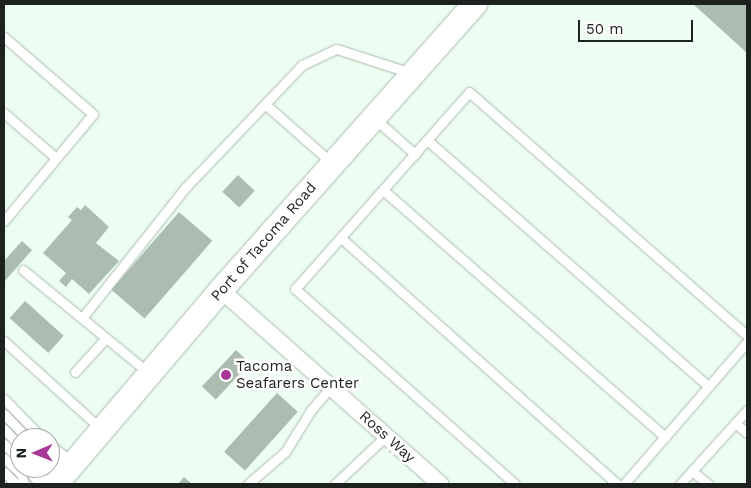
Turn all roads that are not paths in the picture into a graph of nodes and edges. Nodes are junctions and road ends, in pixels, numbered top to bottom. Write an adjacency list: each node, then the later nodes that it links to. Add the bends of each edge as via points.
1 (475, 4): 3 (main road, Port of Tacoma Road)
2 (4, 37): 9 (lane, via 92,114)
3 (412, 74): 4 (lane, via 337,49 302,65); 6 (main road, Port of Tacoma Road)
4 (265, 104): 10 (lane); 16 (lane, via 185,188)
5 (4, 113): 9 (lane)
6 (374, 118): 8 (lane); 10 (main road, Port of Tacoma Road)
7 (428, 140): 8 (lane); 17 (lane, via 469,92); 23 (lane)
8 (416, 154): 11 (lane)
9 (56, 158): 12 (lane)
10 (332, 164): 15 (main road, Port of Tacoma Road)
11 (383, 190): 13 (lane); 34 (lane)
12 (4, 221)
13 (341, 238): 51 (lane, via 295,289); 52 (lane)
14 (23, 270): 16 (lane)
15 (221, 290): 22 (main road, Port of Tacoma Road); 24 (street, Ross Way)
16 (82, 318): 18 (lane)
17 (747, 335)
18 (106, 338): 21 (lane); 22 (lane)
19 (4, 341): 31 (lane)
20 (747, 342): 23 (lane)
21 (75, 372)
22 (150, 374): 31 (main road, Port of Tacoma Road)
23 (708, 386): 34 (lane)
24 (331, 387): 33 (street, Ross Way); 48 (lane, via 311,410 286,452)
25 (4, 399): 30 (lane)
26 (747, 410): 28 (lane)
27 (4, 414): 29 (lane)
28 (735, 423): 32 (lane); 40 (lane)
29 (17, 428)
30 (32, 428)
31 (103, 431): 38 (main road, Port of Tacoma Road)
32 (747, 433)
33 (386, 436): 49 (lane); 50 (street, Ross Way)
34 (665, 437): 53 (lane)
35 (60, 452): 38 (lane)
36 (4, 458): 46 (lane, via 21,474)
37 (60, 460): 38 (lane)
38 (74, 463): 39 (lane); 42 (lane); 47 (main road, Port of Tacoma Road)
39 (60, 468)
40 (692, 471): 54 (lane); 55 (lane)
41 (4, 472): 45 (lane)
42 (60, 474)
43 (35, 478): 44 (lane, via 43,482)
44 (53, 478)
45 (16, 484)
46 (24, 484)
47 (56, 484)
48 (248, 484)
49 (335, 484)
50 (440, 484)
51 (515, 484)
52 (617, 484)
53 (624, 484)
54 (680, 484)
55 (708, 484)

